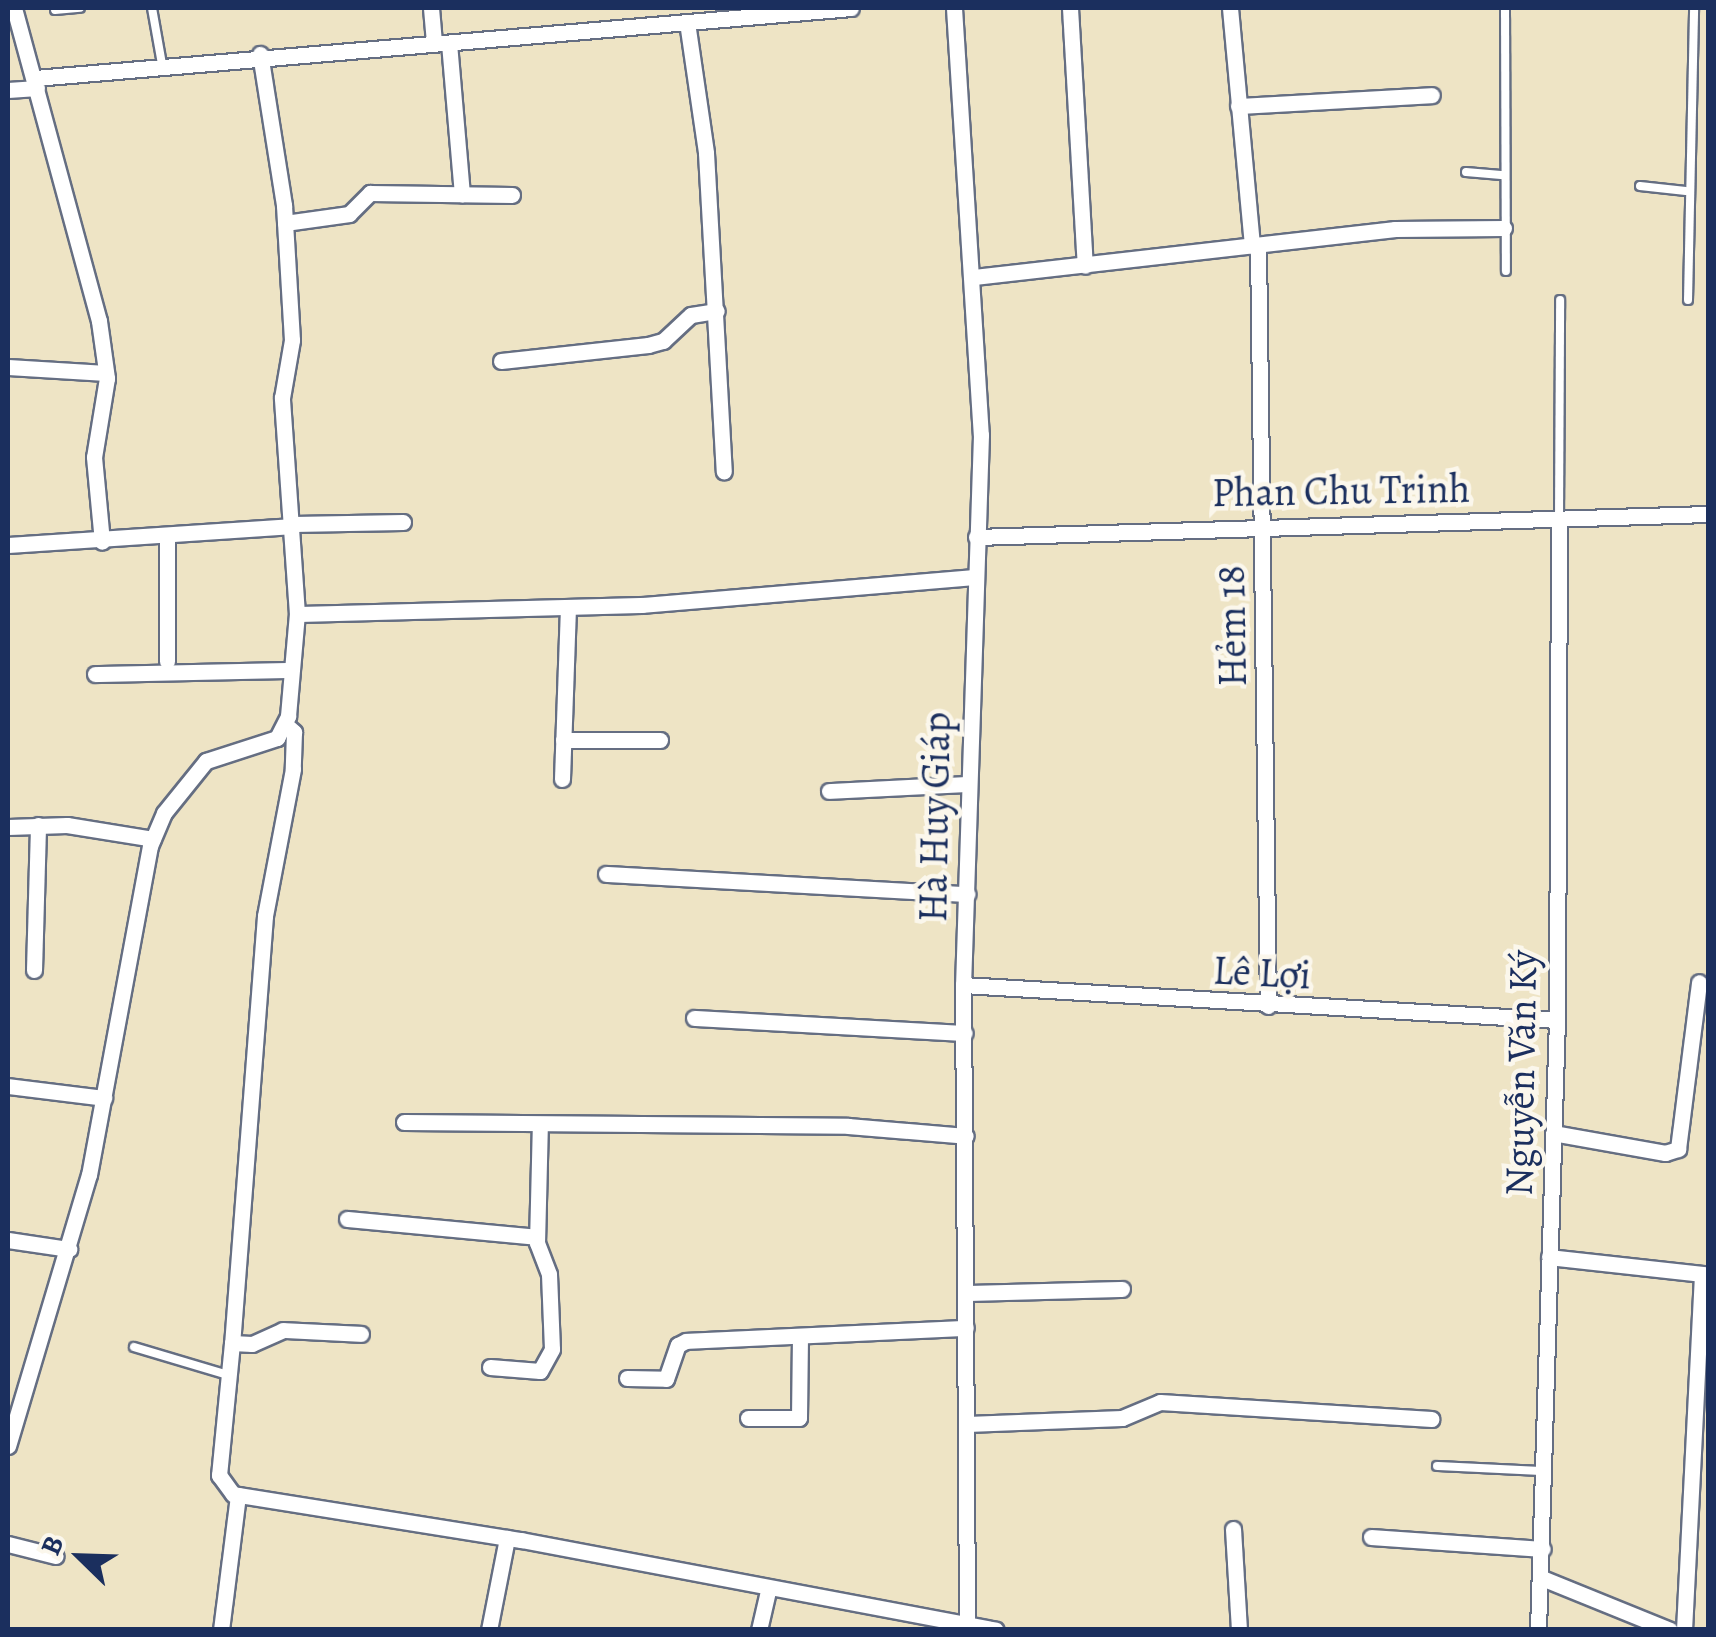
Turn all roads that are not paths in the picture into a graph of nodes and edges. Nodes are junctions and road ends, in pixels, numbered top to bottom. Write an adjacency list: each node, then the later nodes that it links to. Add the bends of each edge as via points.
1 (14, 8): 16 (street)
2 (80, 8): 11 (lane)
3 (152, 8): 15 (lane)
4 (431, 8): 13 (street)
5 (851, 8): 12 (street)
6 (954, 8): 31 (street, Hà Huy Giáp)
7 (1070, 8): 29 (street)
8 (1230, 8): 19 (street, Hẻm 18)
9 (1504, 8): 21 (lane)
10 (1694, 8): 23 (lane)
11 (55, 10)
12 (687, 22): 13 (street); 34 (street)
13 (442, 44): 14 (street); 24 (street)
14 (260, 54): 15 (street); 26 (street)
15 (162, 64): 16 (street)
16 (36, 83): 17 (street); 37 (street, via 99,321)
17 (8, 90)
18 (1432, 95): 19 (street)
19 (1238, 106): 28 (street, Hẻm 18)
20 (1466, 172): 21 (lane)
21 (1504, 175): 27 (lane)
22 (1640, 186): 23 (lane)
23 (1686, 191): 33 (lane)
24 (462, 194): 25 (street); 26 (street, via 370,193 349,214)
25 (512, 195)
26 (285, 223): 42 (street, via 292,340 282,398)
27 (1504, 228): 28 (street, via 1395,229); 30 (lane)
28 (1254, 245): 29 (street); 43 (street, Hẻm 18)
29 (1085, 266): 31 (street)
30 (1506, 272)
31 (974, 277): 45 (street, Hà Huy Giáp, via 981,435)
32 (1560, 300): 40 (lane)
33 (1688, 300)
34 (717, 311): 35 (street, via 692,316 664,341 648,345); 38 (street)
35 (501, 361)
36 (8, 367): 37 (street)
37 (106, 374): 46 (street, via 94,457)
38 (724, 471)
39 (1708, 514): 40 (street, Phan Chu Trinh)
40 (1559, 518): 43 (street, Phan Chu Trinh); 70 (street, Nguyễn Văn Ký)
41 (403, 522): 42 (street)
42 (293, 525): 44 (street); 50 (street)
43 (1263, 526): 45 (street, Phan Chu Trinh); 68 (street, Hẻm 18)
44 (168, 537): 46 (street); 51 (street)
45 (976, 537): 48 (street, Hà Huy Giáp)
46 (102, 542): 47 (street)
47 (8, 546)
48 (973, 577): 49 (street, via 832,594); 58 (street, Hà Huy Giáp)
49 (568, 608): 50 (street); 55 (street)
50 (297, 614): 52 (street)
51 (171, 666): 52 (street); 53 (street)
52 (291, 670): 54 (street)
53 (95, 674)
54 (286, 725): 62 (street, via 277,738 206,761); 89 (street, via 294,732 293,769 265,916)
55 (563, 740): 56 (street); 57 (street)
56 (660, 740)
57 (562, 779)
58 (969, 784): 59 (street); 64 (street, Hà Huy Giáp)
59 (829, 792)
60 (38, 825): 61 (street); 62 (street); 65 (street)
61 (8, 827)
62 (153, 839): 73 (street)
63 (606, 874): 64 (street)
64 (967, 894): 67 (street, Hà Huy Giáp)
65 (34, 970)
66 (1699, 982): 76 (street, via 1678,1150)
67 (964, 985): 68 (street, Lê Lợi); 71 (street, Hà Huy Giáp)
68 (1268, 1006): 70 (street, Lê Lợi)
69 (694, 1018): 71 (street)
70 (1557, 1020): 76 (street, Nguyễn Văn Ký)
71 (965, 1034): 77 (street, Hà Huy Giáp)
72 (8, 1086): 73 (street)
73 (104, 1098): 81 (street)
74 (404, 1122): 75 (street)
75 (540, 1124): 77 (street, via 848,1126); 79 (street)
76 (1553, 1133): 82 (street, Nguyễn Văn Ký)
77 (966, 1136): 85 (street, Hà Huy Giáp)
78 (347, 1219): 79 (street)
79 (536, 1237): 91 (street, via 549,1274 550,1356 533,1372)
80 (8, 1240): 81 (street)
81 (69, 1249): 98 (street)
82 (1549, 1258): 83 (street); 100 (street, Nguyễn Văn Ký)
83 (1705, 1274): 94 (street)
84 (1122, 1288): 85 (street)
85 (966, 1293): 86 (street, Hà Huy Giáp)
86 (966, 1328): 88 (street); 97 (street, Hà Huy Giáp)
87 (361, 1334): 89 (street, via 283,1330 252,1344)
88 (800, 1336): 93 (street, via 686,1341 678,1344 666,1379); 95 (street, via 799,1418)
89 (232, 1343): 92 (street)
90 (134, 1347): 92 (lane)
91 (490, 1367)
92 (228, 1375): 101 (street, via 219,1475 225,1490)
93 (627, 1378)
94 (1702, 1389): 102 (street)
95 (748, 1418)
96 (1431, 1419): 97 (street, via 1160,1402 1122,1418)
97 (967, 1424): 112 (street, Hà Huy Giáp)
98 (8, 1441)
99 (1436, 1466): 100 (lane)
100 (1547, 1471): 108 (street, Nguyễn Văn Ký)
101 (238, 1495): 106 (street); 113 (street)
102 (1690, 1504): 103 (street); 120 (street)
103 (1708, 1510)
104 (1232, 1529): 117 (street)
105 (1371, 1537): 108 (street)
106 (507, 1538): 111 (street); 114 (street)
107 (8, 1544): 109 (street)
108 (1543, 1549): 110 (street, Nguyễn Văn Ký)
109 (55, 1556)
110 (1542, 1578): 118 (street, Nguyễn Văn Ký); 119 (street)
111 (768, 1591): 112 (street); 115 (street)
112 (967, 1627): 116 (street)
113 (221, 1630)
114 (489, 1630)
115 (759, 1630)
116 (996, 1630)
117 (1239, 1630)
118 (1538, 1630)
119 (1670, 1630)
120 (1684, 1630)

